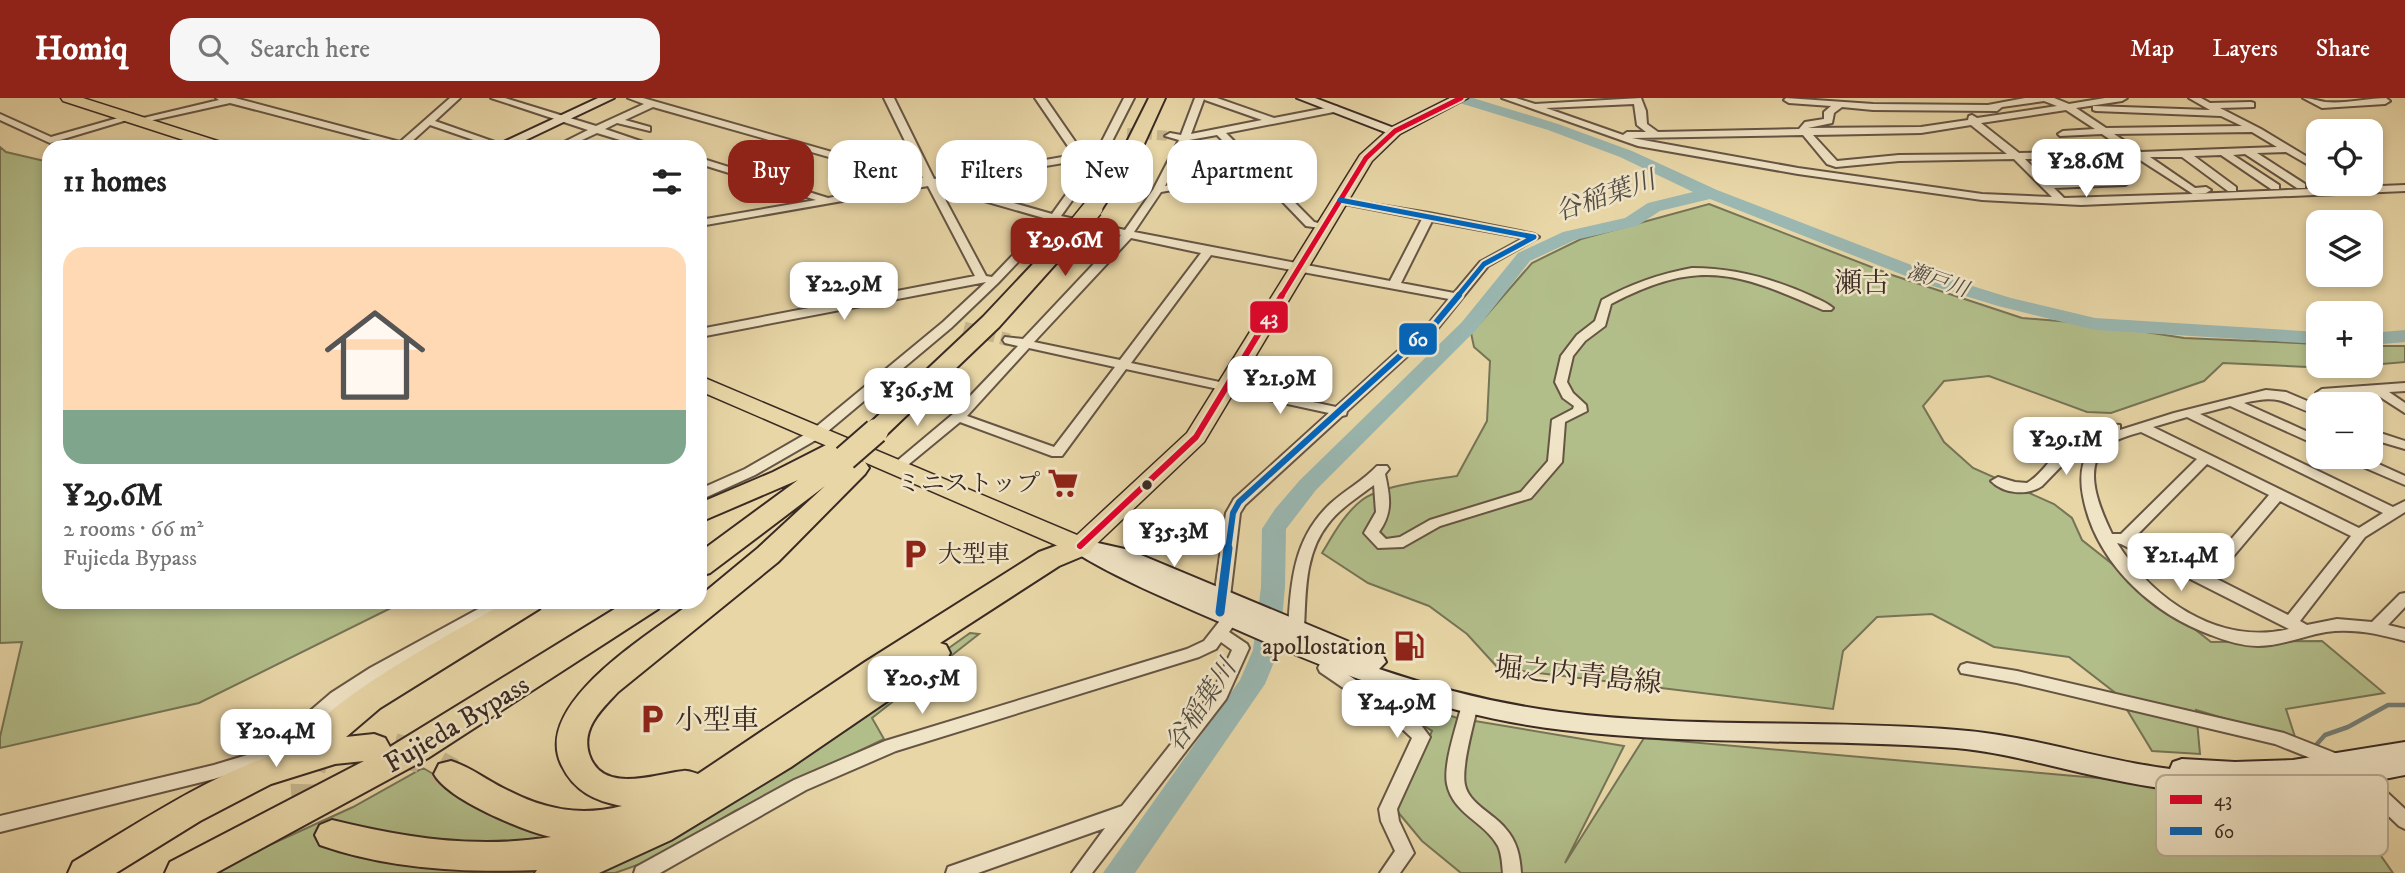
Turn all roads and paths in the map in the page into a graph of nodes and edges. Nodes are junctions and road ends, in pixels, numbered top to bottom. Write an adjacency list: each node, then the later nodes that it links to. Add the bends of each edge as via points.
1 (68, 98): 36 (main road)
2 (455, 98): 39 (street)
3 (496, 98): 37 (street)
4 (608, 98): 37 (main road)
5 (633, 98): 24 (street)
6 (664, 98): 24 (street)
7 (889, 98): 77 (street)
8 (1040, 98): 64 (street)
9 (1129, 98): 48 (street)
10 (1157, 98): 129 (highway, bridge, via 1135,144 1071,236 941,379 872,433)
11 (1200, 98): 56 (street)
12 (1208, 98): 40 (street)
13 (1303, 98): 30 (main road)
14 (1461, 98): 42 (main road)
15 (1507, 98): 28 (street)
16 (2122, 98): 27 (street)
17 (2194, 98): 25 (street)
18 (2308, 98): 19 (street, via 2322,106 2385,101)
19 (2379, 98)
20 (230, 99): 36 (street); 58 (street)
21 (1636, 100): 28 (street); 52 (street, via 1642,125)
22 (1789, 100): 23 (street)
23 (1843, 102): 31 (street); 50 (street, via 1829,112 1829,121 1804,126)
24 (652, 104): 38 (street); 77 (street)
25 (2207, 105): 26 (street); 34 (street)
26 (2251, 105)
27 (2067, 106): 29 (street, via 2045,98); 32 (street); 33 (street); 47 (street)
28 (1534, 108): 55 (street)
29 (1989, 108): 31 (street); 33 (street)
30 (1336, 109): 40 (street); 42 (main road)
31 (1977, 109): 41 (street)
32 (2115, 109): 34 (street); 46 (street)
33 (2046, 110): 41 (street)
34 (2221, 113): 43 (street)
35 (0, 117): 36 (street, via 50,140)
36 (136, 119): 57 (main road)
37 (560, 120): 44 (street); 61 (main road)
38 (616, 120): 44 (street); 45 (street)
39 (429, 122): 59 (street); 60 (street)
40 (1274, 122): 49 (street)
41 (1973, 122): 50 (street, via 1921,130); 72 (street)
42 (1400, 128): 89 (main road, via 1366,158)
43 (2252, 129): 46 (street); 67 (street)
44 (596, 130): 62 (street); 63 (street)
45 (648, 130)
46 (2161, 130): 47 (street)
47 (2104, 131): 53 (street); 70 (street)
48 (1113, 132): 51 (street); 65 (street)
49 (1220, 132): 56 (street); 66 (street)
50 (1806, 132): 52 (street); 72 (street, via 1836,164)
51 (1126, 133)
52 (1655, 134): 55 (street)
53 (2063, 134)
54 (1170, 136): 56 (street)
55 (1611, 136): 92 (street, via 1666,149 1930,190)
56 (1185, 138): 88 (street)
57 (200, 140)
58 (384, 140)
59 (412, 140)
60 (482, 140)
61 (517, 140)
62 (574, 140)
63 (630, 140)
64 (1069, 140)
65 (1108, 140)
66 (1228, 140)
67 (2288, 149): 68 (street); 74 (street)
68 (2248, 152): 69 (street); 80 (street)
69 (2224, 153): 71 (street); 82 (street)
70 (2141, 154): 71 (street); 72 (street); 85 (street, via 2193,191)
71 (2184, 154): 85 (street)
72 (2016, 156): 79 (street)
73 (1061, 160): 77 (street)
74 (2306, 160)
75 (707, 164): 90 (street)
76 (2125, 182): 79 (street)
77 (931, 183): 78 (street); 97 (street); 104 (street)
78 (922, 185)
79 (2045, 185): 92 (street)
80 (2301, 186): 81 (street); 82 (street)
81 (2306, 186)
82 (2275, 187): 85 (street)
83 (1167, 188): 88 (street)
84 (2405, 188): 87 (street)
85 (2232, 189)
86 (2306, 189): 92 (street)
87 (2383, 189)
88 (1158, 190): 101 (street)
89 (1340, 200): 96 (street); 100 (main road)
90 (828, 201)
91 (828, 201): 98 (street)
92 (2062, 202)
93 (1065, 203): 97 (street)
94 (1289, 203): 100 (street, via 1310,224)
95 (707, 214): 98 (street)
96 (1429, 216): 105 (street); 106 (street, via 1534,237 1484,264)
97 (1054, 218): 101 (street); 104 (street)
98 (722, 219): 99 (street)
99 (707, 222)
100 (1323, 226): 103 (main road)
101 (1127, 234): 102 (street); 112 (street)
102 (1208, 251): 103 (street); 113 (street)
103 (1300, 268): 105 (street); 116 (main road)
104 (988, 279): 108 (street); 110 (street)
105 (1394, 285): 106 (street)
106 (1458, 297): 122 (street)
107 (1828, 308): 154 (street, via 1759,279 1700,269 1627,290 1606,302 1601,323 1567,356 1561,382 1580,411 1559,421 1555,462 1526,495 1435,523 1403,542 1383,544 1371,533 1385,507 1381,470 1337,506 1311,535)
108 (947, 325): 109 (street); 129 (street)
109 (964, 328)
110 (707, 333)
111 (1009, 340): 112 (street)
112 (1028, 344): 113 (street); 124 (street)
113 (1124, 367): 116 (street); 124 (street, via 1056,453)
114 (707, 387): 129 (main road)
115 (2405, 387): 117 (street)
116 (1227, 388): 122 (street); 142 (main road, via 1186,449)
117 (2377, 389): 118 (street); 121 (street)
118 (2336, 392)
119 (2234, 403): 120 (street, via 2266,394); 123 (street); 126 (street)
120 (2306, 406)
121 (2405, 409)
122 (1341, 412): 151 (street, via 1239,502 1233,513)
123 (2191, 414): 125 (street); 138 (street)
124 (958, 417): 131 (street)
125 (2146, 427): 130 (street); 133 (street, via 2113,428 2087,439 2066,453 2041,483 2019,489); 140 (street, via 2111,438 2098,446 2089,461 2088,496)
126 (2306, 436)
127 (2383, 438): 128 (street)
128 (2405, 445)
129 (837, 452): 131 (main road); 135 (street, via 750,472); 137 (highway); 143 (highway); 146 (highway, via 818,511)
130 (2207, 457): 136 (street); 141 (street)
131 (898, 467): 142 (main road)
132 (2378, 469): 134 (street)
133 (1998, 481)
134 (2405, 481)
135 (707, 492)
136 (2279, 493): 139 (street); 144 (street)
137 (707, 510)
138 (2400, 510): 139 (street)
139 (2360, 534): 152 (street)
140 (2107, 537): 141 (street); 152 (street, via 2126,570 2144,589 2188,619 2236,638 2266,642)
141 (2124, 539): 144 (street)
142 (1080, 546): 151 (main road, 堀之内青島線, via 1111,565); 162 (highway, via 1064,565 833,723); 162 (highway, via 1049,559 876,670 872,684 856,701 772,757)
143 (707, 560)
144 (2205, 580): 152 (street)
145 (2405, 598): 153 (street)
146 (707, 605)
147 (491, 609): 173 (street, via 376,672 281,746 252,760)
148 (517, 609): 159 (highway, via 369,699)
149 (637, 609): 176 (highway, Fujieda Bypass, via 416,749)
150 (701, 609): 162 (highway, via 587,705 576,723 573,759 584,778 606,790 634,794 664,791)
151 (1233, 616): 154 (main road, 堀之内青島線); 171 (street, via 1241,648 1220,694); 178 (street, via 1210,645 1193,653 842,765)
152 (2297, 627): 153 (street)
153 (2376, 627): 155 (street)
154 (1288, 631): 156 (main road, 堀之内青島線); 164 (main road, 堀之内青島線, via 1436,684 1569,708 1948,726 2170,768 2235,772)
155 (2405, 635)
156 (1330, 659): 158 (main road, 堀之内青島線); 181 (street, via 1326,668 1338,679 1421,737 1388,810 1388,821 1405,853)
157 (1968, 669): 164 (street, via 2257,731)
158 (1470, 704): 168 (main road, 堀之内青島線, via 1570,722 1957,739); 182 (street, via 1455,782 1462,798 1507,844)
159 (324, 737)
160 (374, 747): 175 (highway, via 335,750 286,762 211,799)
161 (2405, 752): 164 (main road, 堀之内青島線)
162 (752, 764): 165 (highway, via 670,804 605,825 570,827 535,819); 170 (highway)
163 (2405, 765): 164 (main road, 堀之内青島線)
164 (2347, 768): 166 (main road, 堀之内青島線); 167 (street)
165 (451, 774)
166 (2327, 775)
167 (2355, 775)
168 (2156, 778)
169 (2388, 805): 172 (street)
170 (701, 807): 174 (highway, via 639,831 527,856 436,857); 177 (highway, via 629,846)
171 (1125, 813): 179 (street); 180 (street)
172 (2405, 821)
173 (0, 824)
174 (332, 835)
175 (86, 873)
176 (183, 873)
177 (552, 873)
178 (643, 873)
179 (955, 873)
180 (1081, 873)
181 (1389, 873)
182 (1512, 873)

